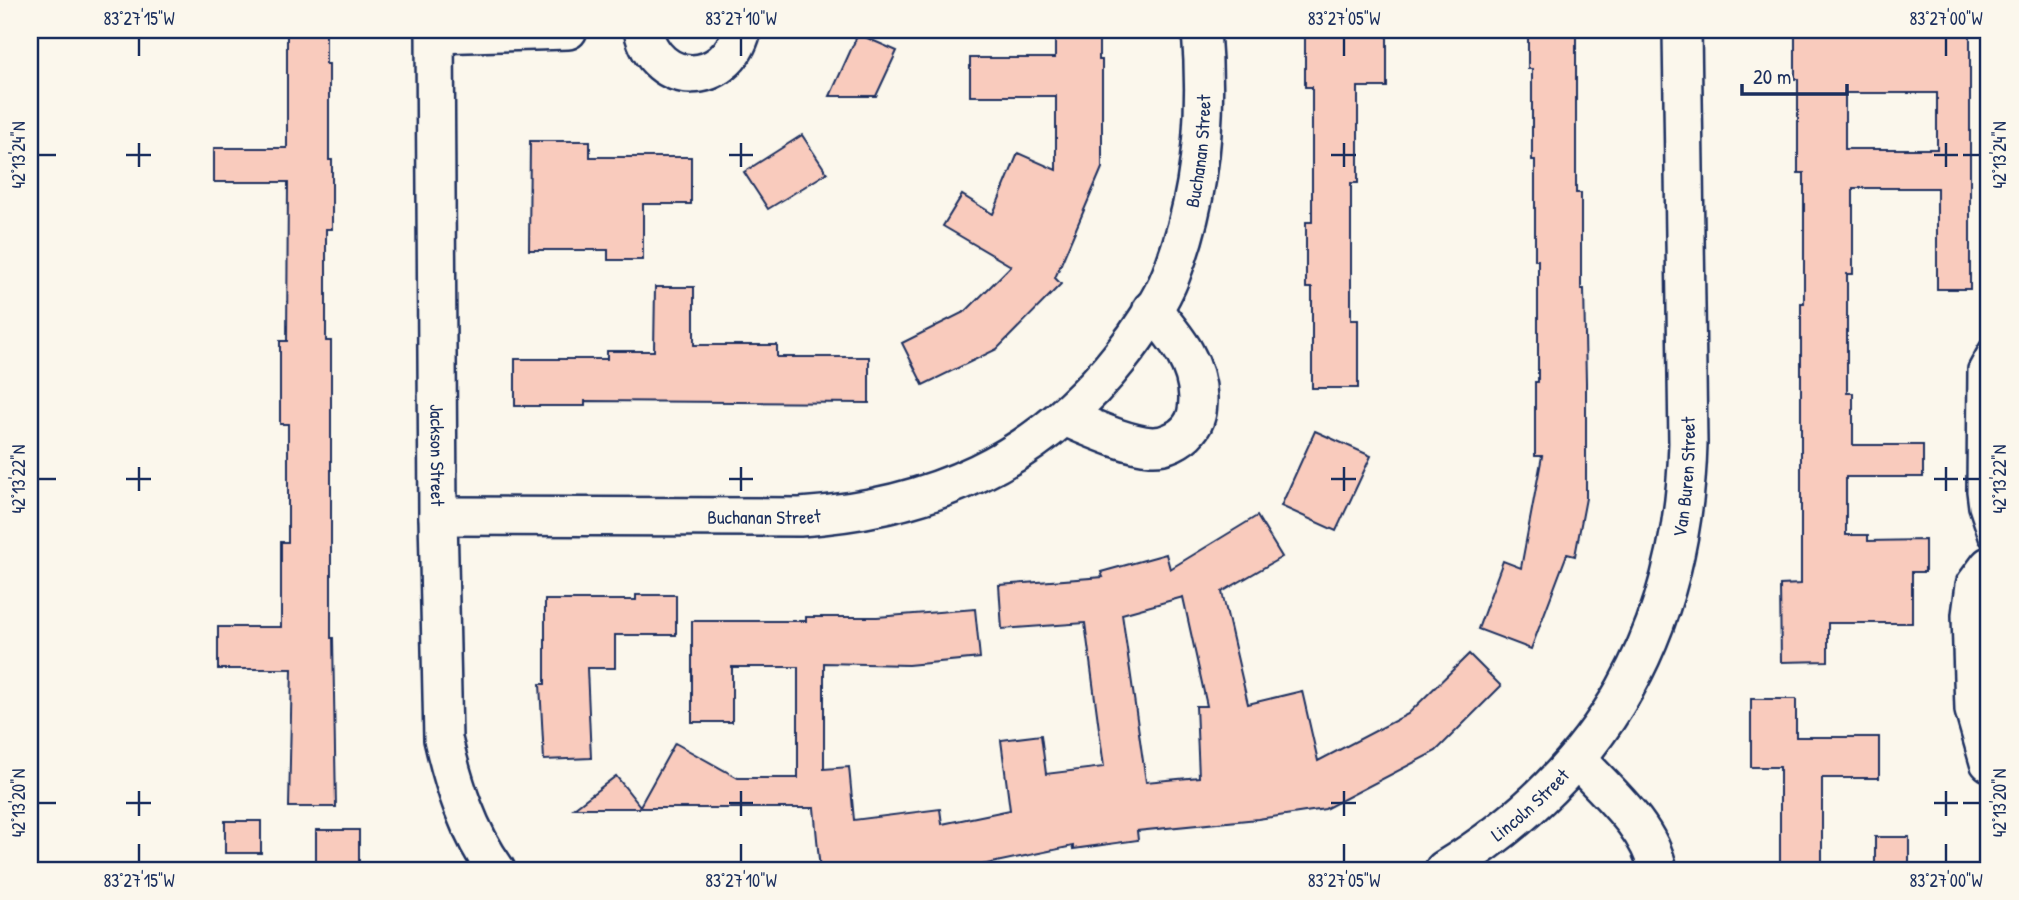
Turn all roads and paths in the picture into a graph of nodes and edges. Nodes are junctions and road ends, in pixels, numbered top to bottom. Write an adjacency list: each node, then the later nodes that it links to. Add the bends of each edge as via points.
1 (568, 30): 6 (street)
2 (643, 30): 3 (street, via 654,57 683,74 716,69 734,52)
3 (743, 30)
4 (1201, 30): 7 (street, Buchanan Street, via 1202,134 1190,212 1171,277)
5 (1682, 30): 13 (street, Van Buren Street, via 1688,443 1681,530 1649,642 1615,708)
6 (435, 32): 10 (street, Jackson Street)
7 (1152, 309): 9 (street, Buchanan Street, via 1102,380); 9 (street, via 1181,344 1198,380 1194,424 1178,439 1154,446)
8 (1989, 349): 11 (lane, via 1978,369 1979,507)
9 (1064, 417): 10 (street, Buchanan Street, via 974,476 923,496 844,514)
10 (438, 516): 15 (street, Jackson Street, via 443,739 465,815)
11 (1989, 537)
12 (1989, 566): 14 (street, via 1975,585 1971,615 1974,710)
13 (1577, 759): 16 (street, Lincoln Street, via 1531,808); 17 (street, via 1636,824)
14 (1989, 762)
15 (496, 870)
16 (1444, 870)
17 (1658, 870)

